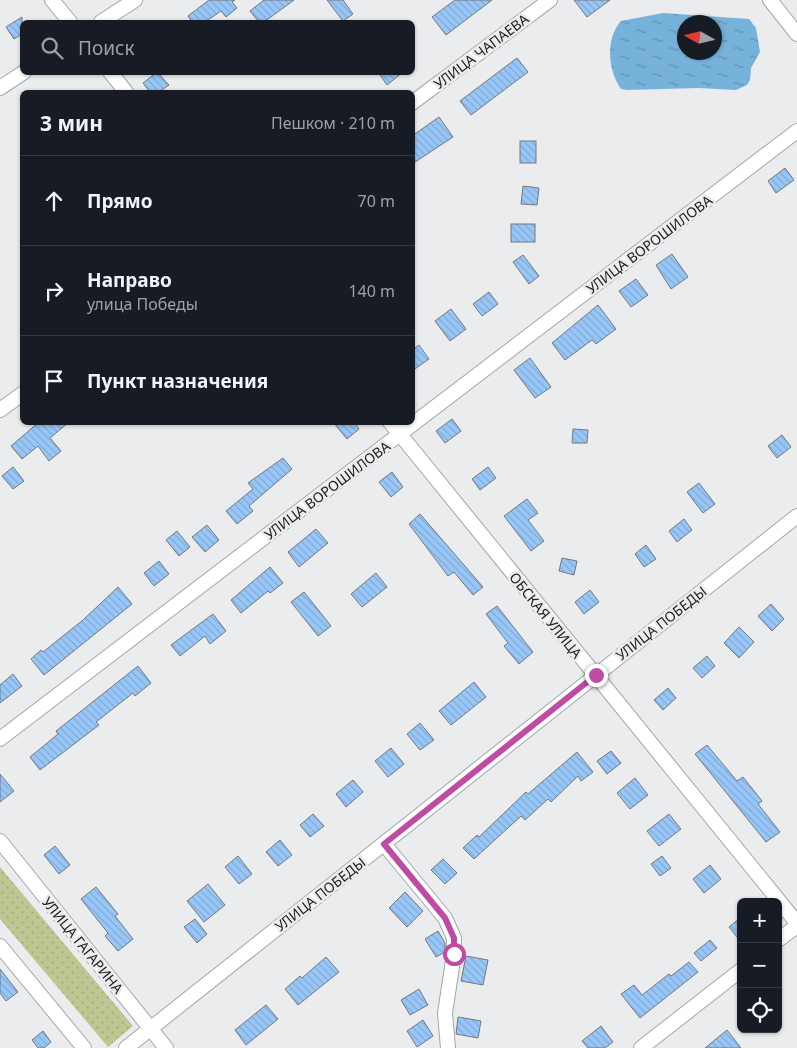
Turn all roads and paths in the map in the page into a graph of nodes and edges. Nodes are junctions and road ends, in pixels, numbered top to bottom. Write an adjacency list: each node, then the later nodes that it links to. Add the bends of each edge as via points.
1 (52, 0): 5 (street)
2 (135, 0): 6 (street)
3 (550, 0): 12 (street, УЛИЦА ЧАПАЕВА)
4 (770, 0): 7 (street)
5 (68, 20)
6 (104, 20)
7 (797, 34)
8 (20, 75): 10 (street)
9 (112, 75): 11 (street)
10 (0, 88)
11 (124, 90)
12 (415, 101)
13 (797, 131): 16 (street, УЛИЦА ВОРОШИЛОВА)
14 (20, 395): 15 (street)
15 (0, 410)
16 (415, 422)
17 (392, 425): 19 (street, ОБСКАЯ УЛИЦА)
18 (411, 425): 19 (street, УЛИЦА ВОРОШИЛОВА)
19 (399, 434): 21 (street, ОБСКАЯ УЛИЦА); 22 (street, УЛИЦА ВОРОШИЛОВА)
20 (797, 516): 21 (street, УЛИЦА ПОБЕДЫ)
21 (596, 675): 24 (street, УЛИЦА ПОБЕДЫ); 25 (street, ОБСКАЯ УЛИЦА)
22 (0, 740)
23 (0, 841): 29 (street, УЛИЦА ГАГАРИНА)
24 (384, 844): 29 (street, УЛИЦА ПОБЕДЫ); 33 (street, via 445,918 454,938 445,1013)
25 (797, 924): 26 (street)
26 (782, 937)
27 (0, 946): 30 (street)
28 (737, 973): 34 (street)
29 (150, 1029): 31 (street, УЛИЦА ПОБЕДЫ); 32 (street, УЛИЦА ГАГАРИНА)
30 (84, 1048)
31 (126, 1048)
32 (166, 1048)
33 (448, 1048)
34 (641, 1048)

